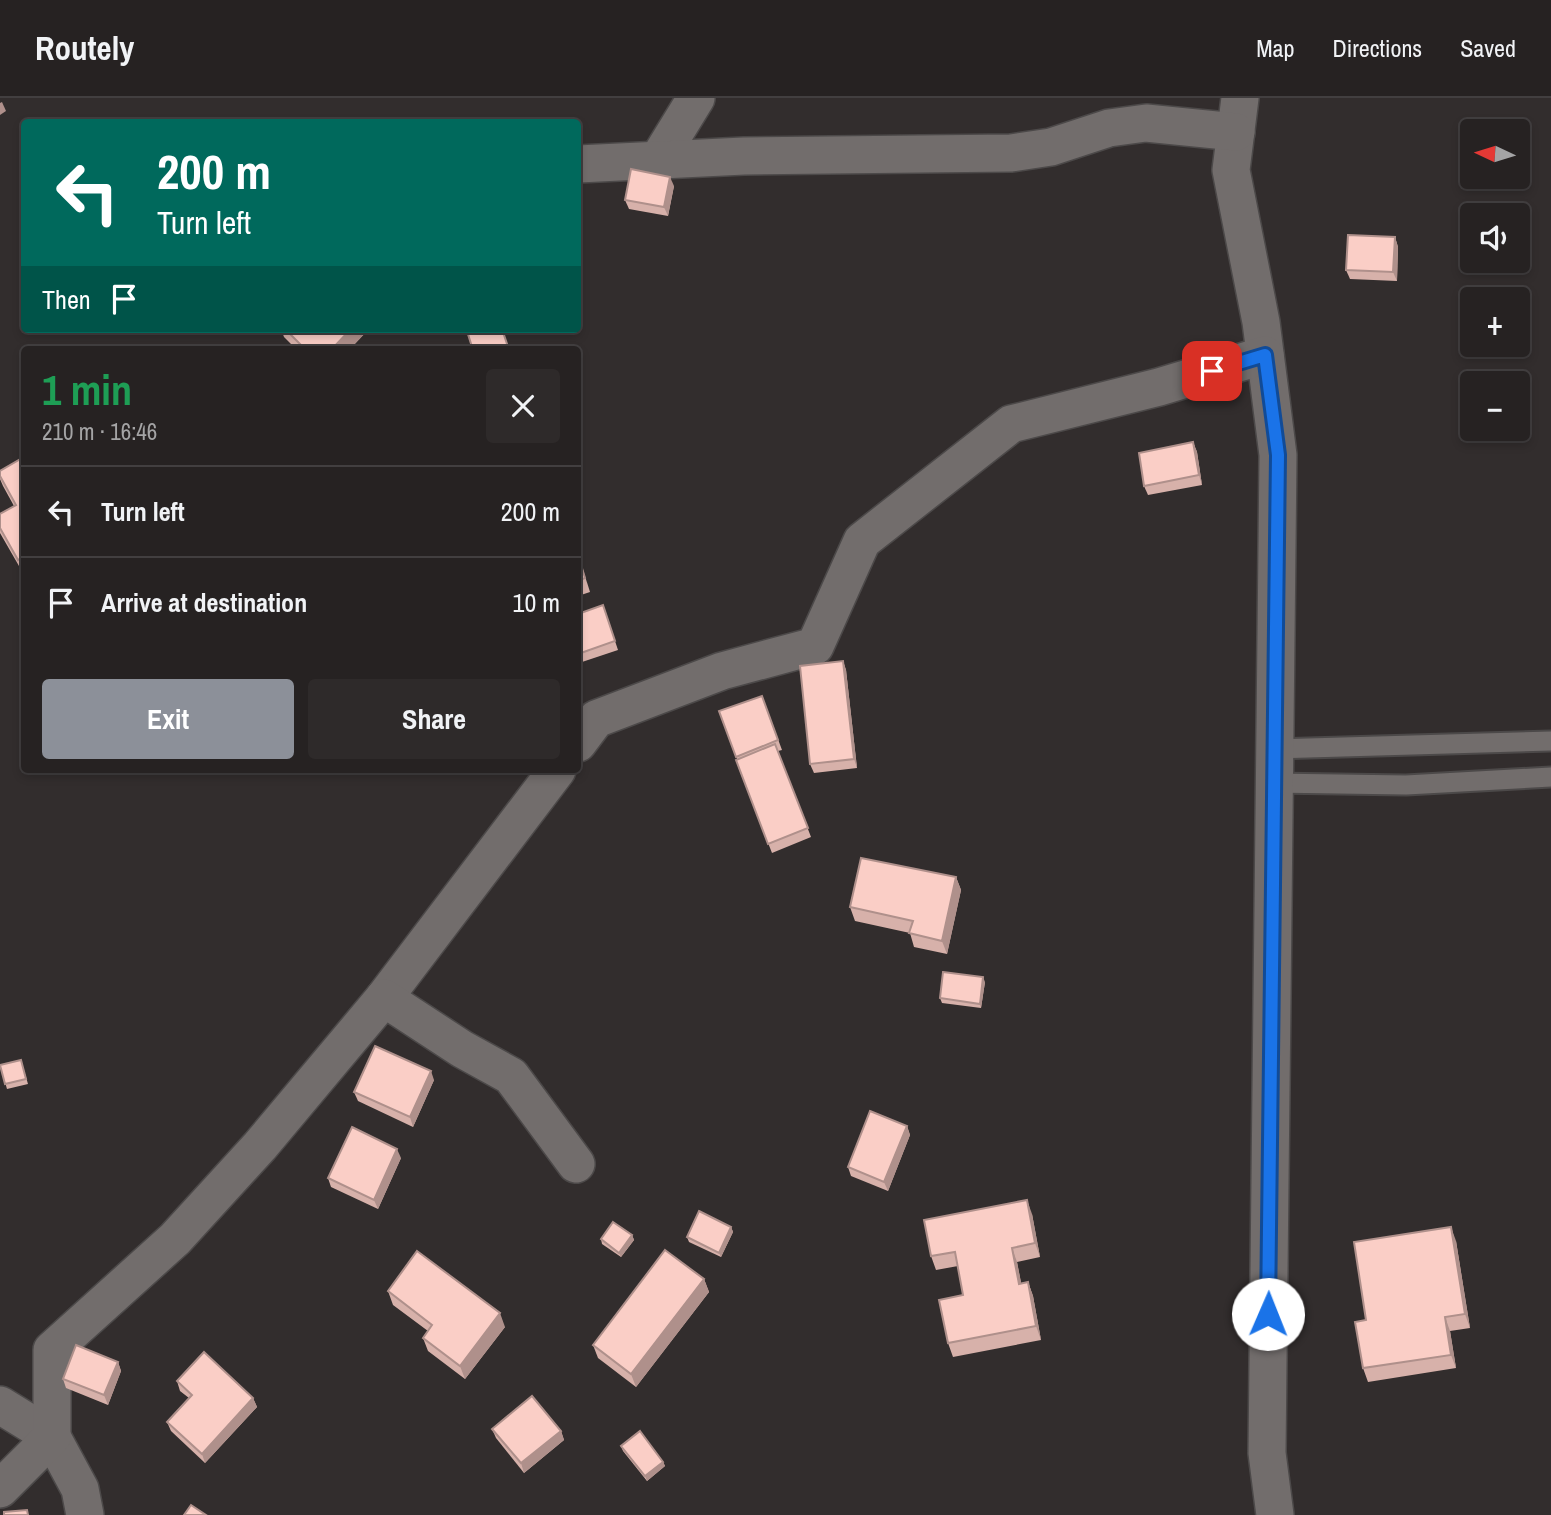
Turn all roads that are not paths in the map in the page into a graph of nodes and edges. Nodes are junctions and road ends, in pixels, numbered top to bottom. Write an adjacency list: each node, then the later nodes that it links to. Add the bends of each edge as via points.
1 (696, 98): 3 (street)
2 (1238, 115): 3 (street, via 1109,128 1051,147 1011,153); 5 (street, via 1231,170)
3 (658, 160): 4 (street)
4 (581, 164)
5 (1265, 355): 6 (street, via 1012,424 862,541 815,646 722,671 596,719); 8 (street, via 1278,455)
6 (581, 739)
7 (1551, 741): 8 (lane)
8 (1273, 766): 10 (lane, via 1406,785); 17 (street, via 1267,1453)
9 (555, 773): 11 (street)
10 (1551, 777)
11 (384, 998): 12 (street, via 511,1076); 14 (street, via 176,1239 52,1350)
12 (576, 1164)
13 (0, 1405): 14 (street)
14 (52, 1437): 15 (street); 16 (street, via 80,1489)
15 (0, 1489)
16 (85, 1515)
17 (1275, 1515)

